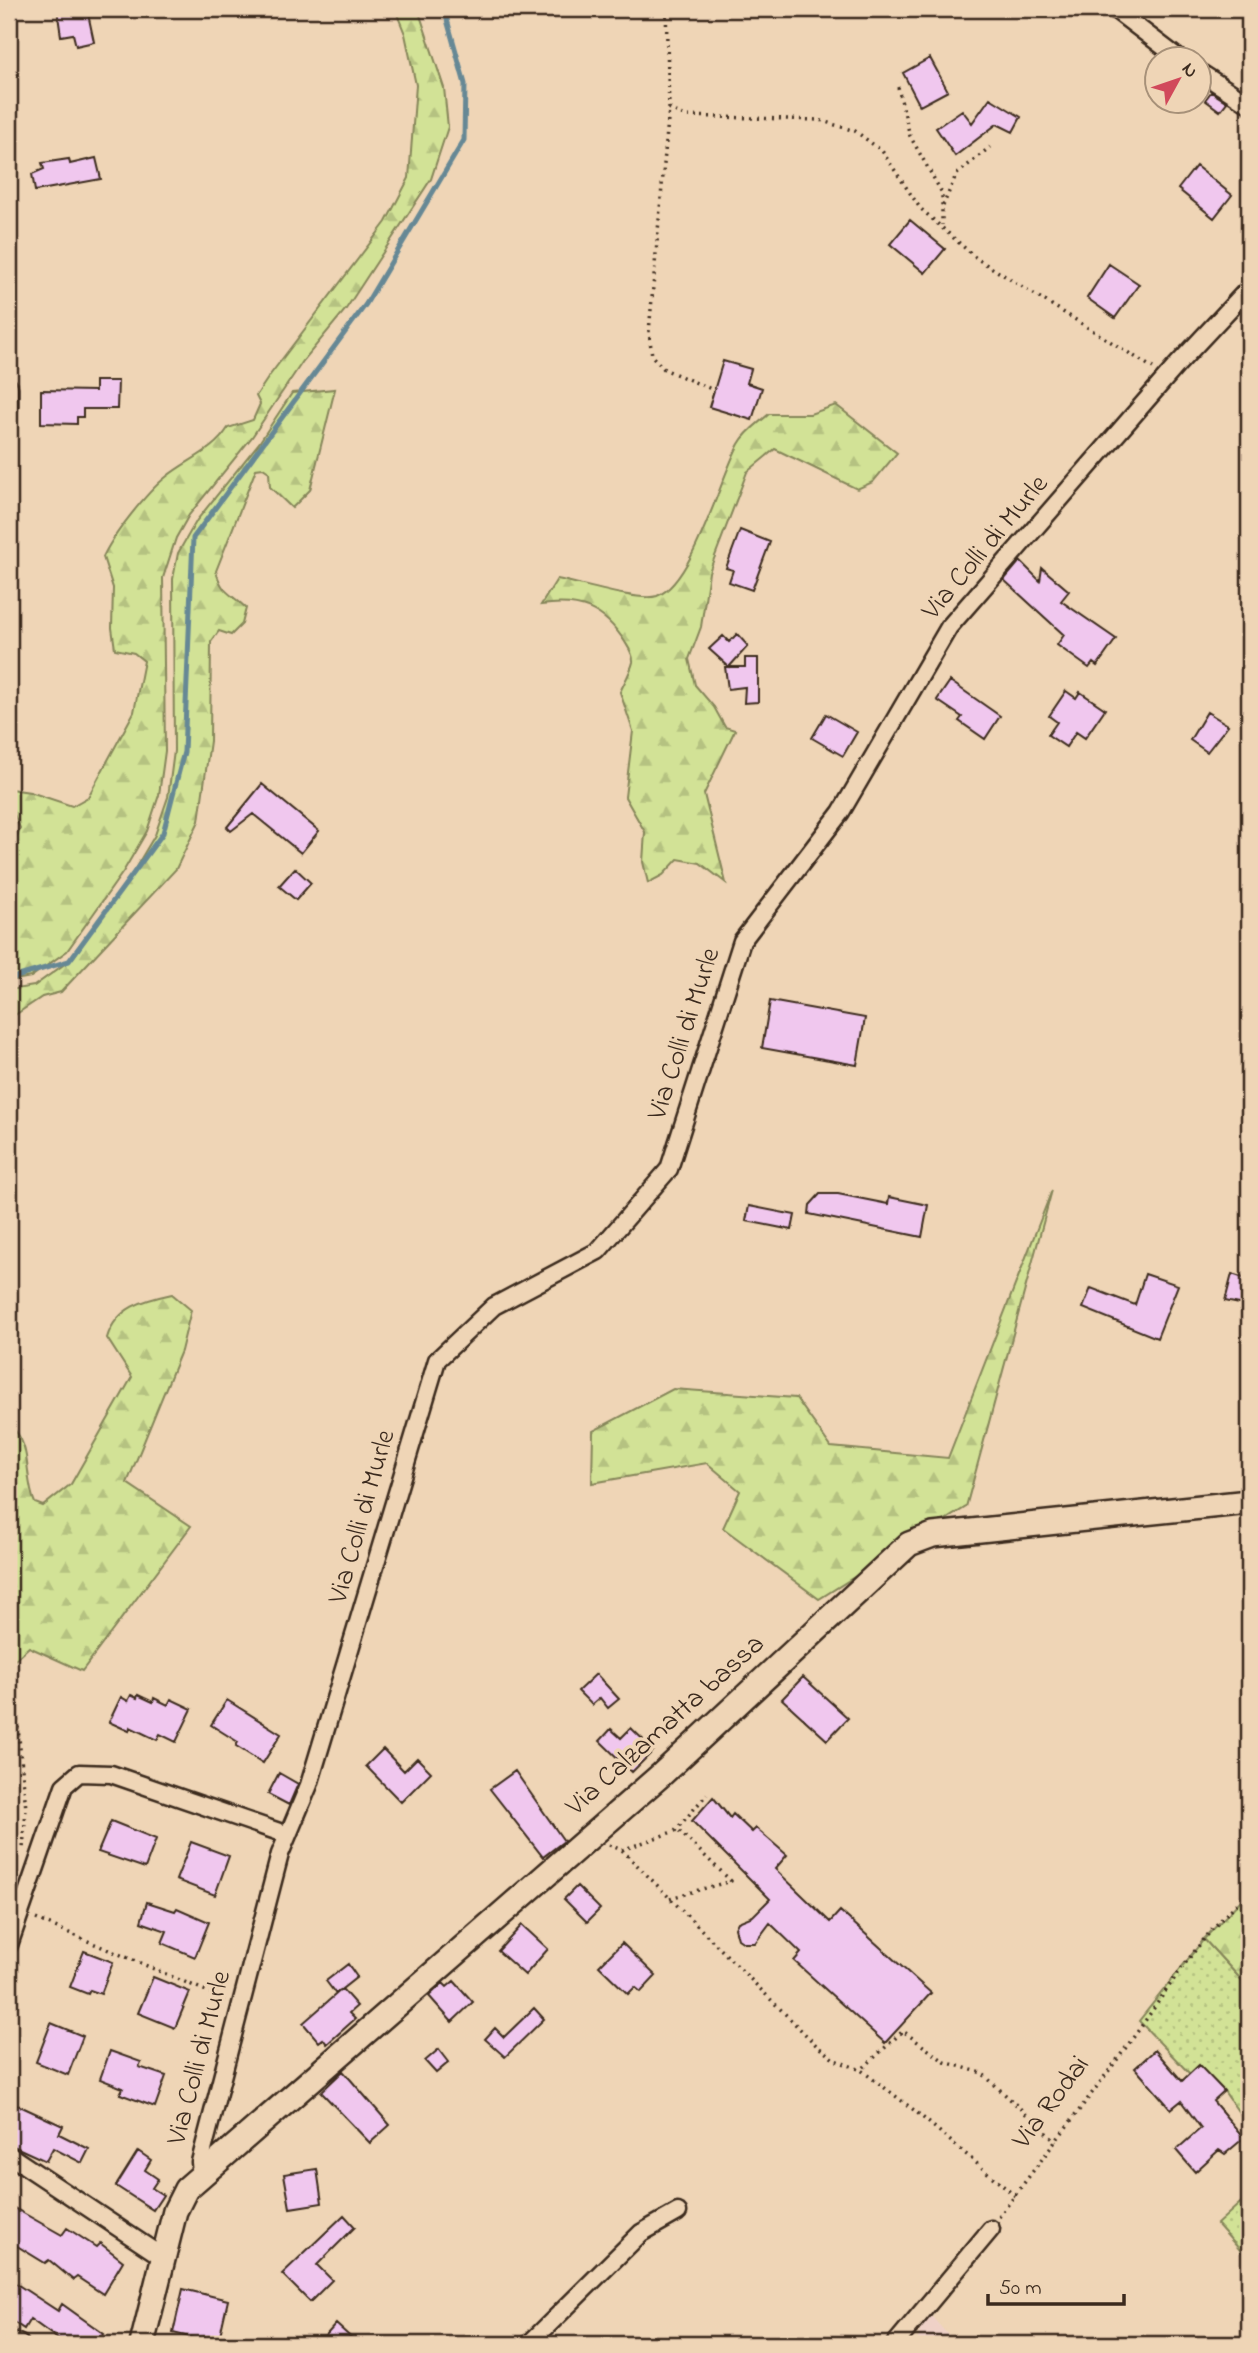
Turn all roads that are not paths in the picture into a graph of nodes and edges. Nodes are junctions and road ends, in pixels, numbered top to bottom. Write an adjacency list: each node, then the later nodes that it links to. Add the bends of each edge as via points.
1 (1114, 9): 2 (street)
2 (1163, 46)
3 (1212, 80): 4 (street)
4 (1249, 104)
5 (1249, 288): 9 (street, Via Colli di Murle, via 949,627 841,811 742,941 669,1169 598,1251 494,1306 437,1360 350,1655 309,1785)
6 (9, 387): 7 (street)
7 (9, 406)
8 (1249, 1502): 12 (street, Via Calzamatta bassa, via 933,1535 909,1544 662,1774)
9 (288, 1835): 10 (street, via 111,1774 79,1773 64,1786); 12 (street, Via Colli di Murle, via 200,2162)
10 (9, 1945)
11 (9, 2155): 15 (street)
12 (201, 2174): 15 (street, Via Calzamatta bassa, via 186,2189 176,2211)
13 (678, 2212): 19 (street, via 641,2233)
14 (991, 2229): 20 (street)
15 (164, 2258): 18 (street, Via Calzamatta bassa)
16 (9, 2339): 17 (street)
17 (20, 2344)
18 (142, 2344)
19 (529, 2344)
20 (895, 2344)

